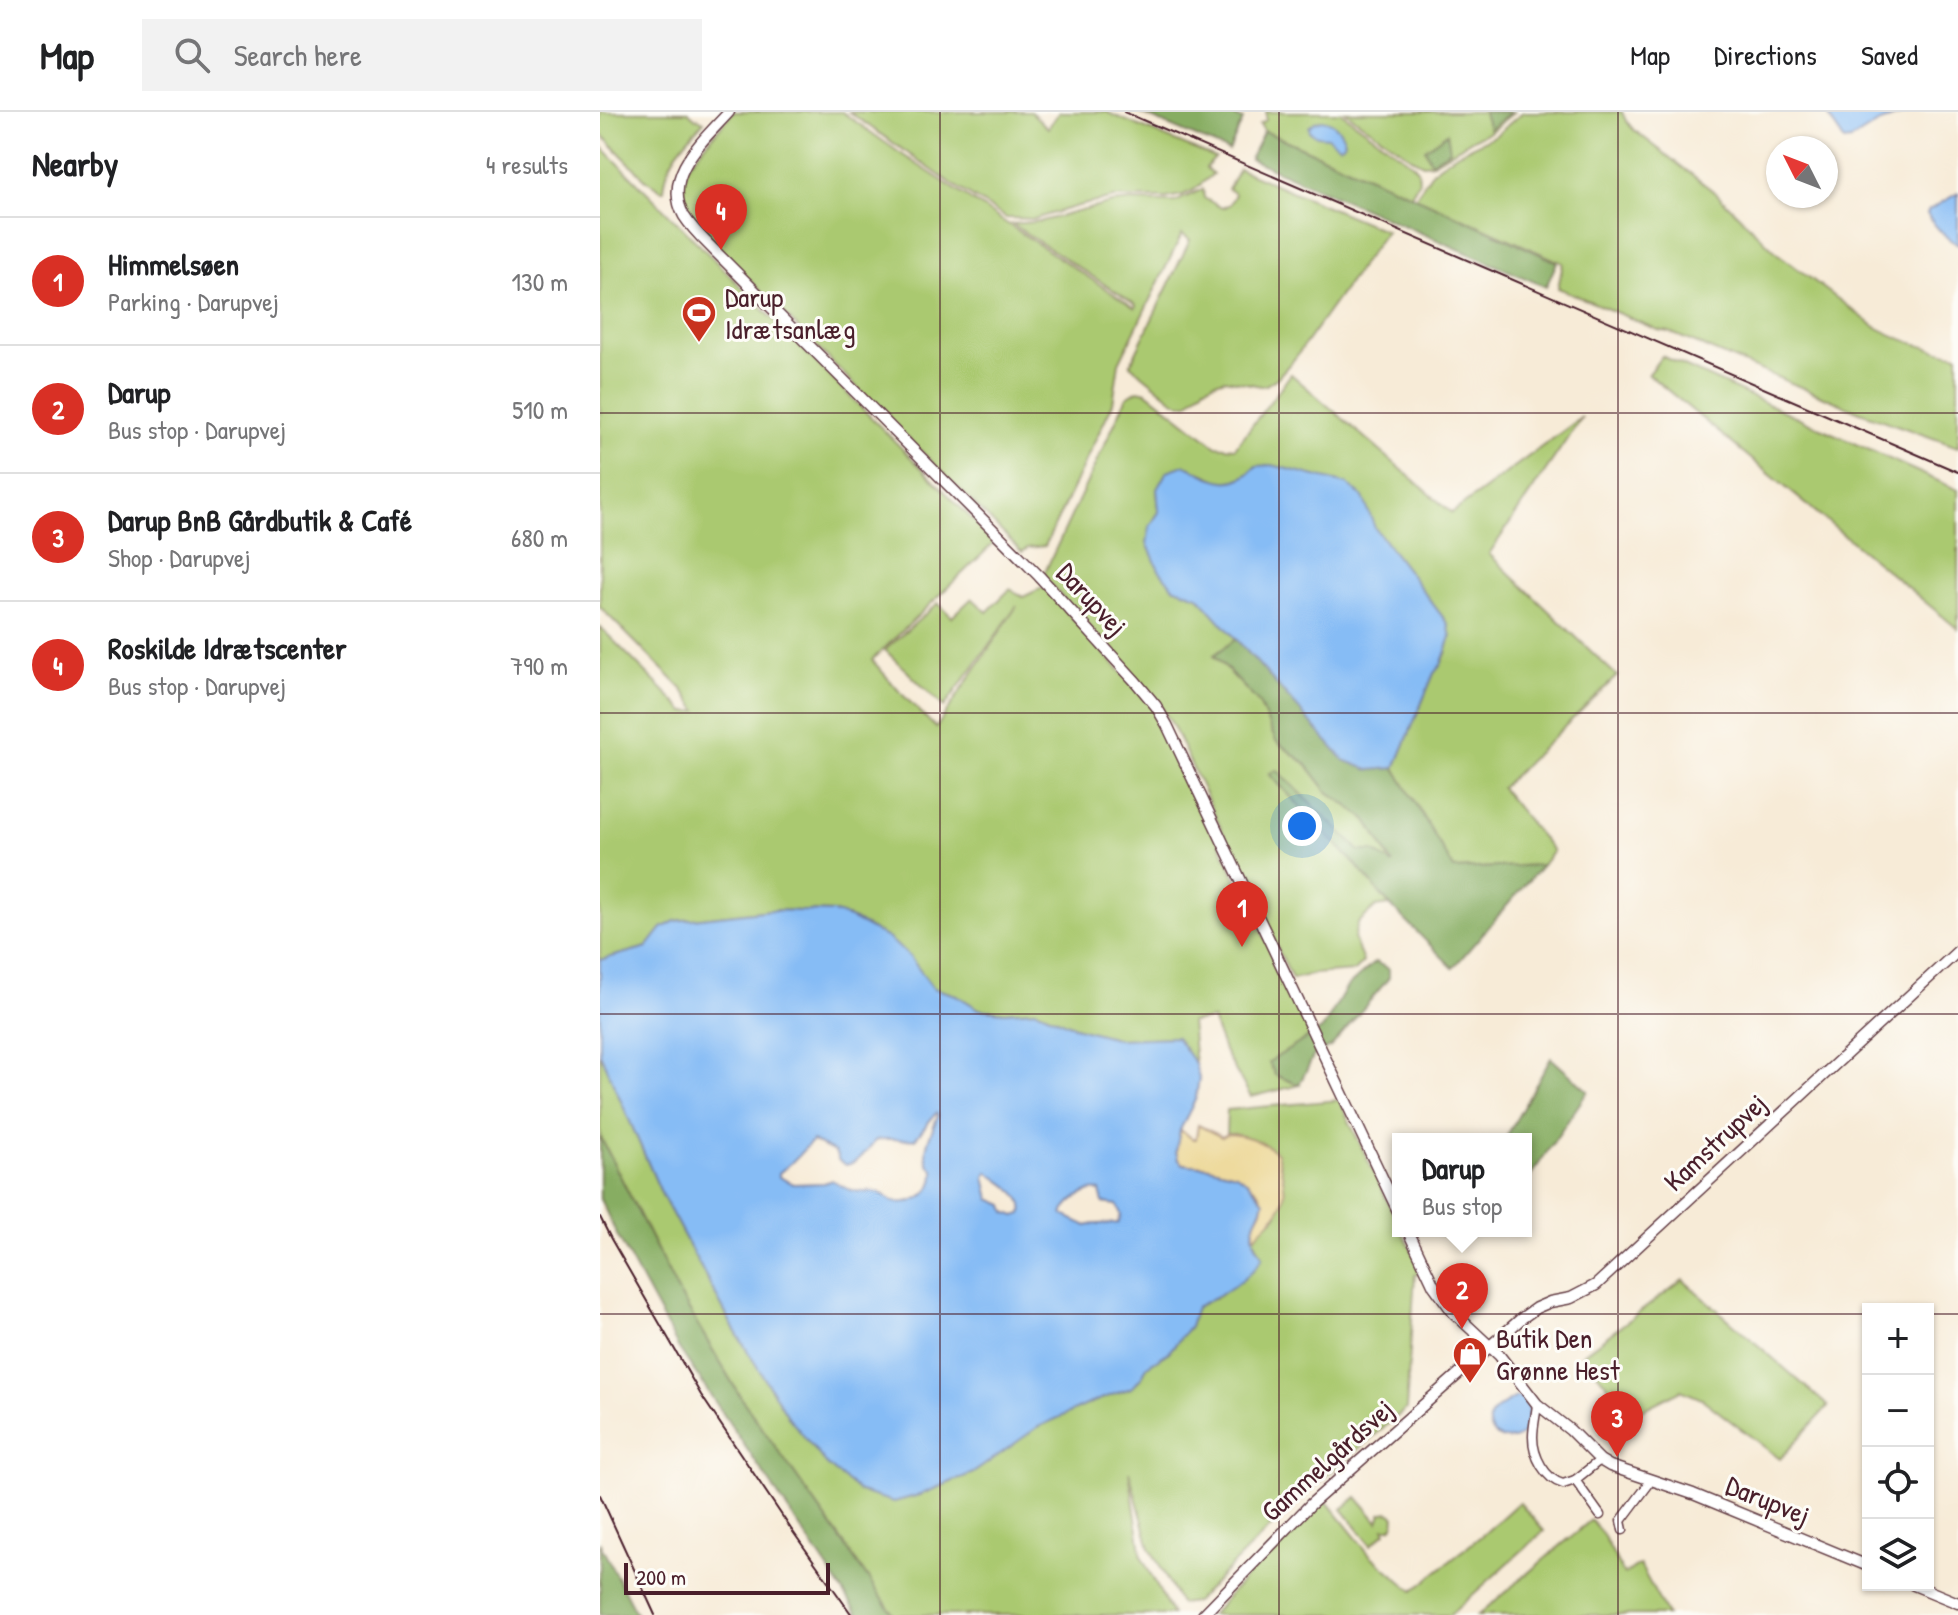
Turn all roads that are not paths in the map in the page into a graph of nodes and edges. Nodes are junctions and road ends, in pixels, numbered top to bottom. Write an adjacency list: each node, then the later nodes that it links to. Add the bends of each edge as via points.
1 (729, 112): 3 (street, Darupvej, via 684,166 677,193 682,212 693,229 1039,576 1156,706)
2 (1958, 951): 5 (street, Kamstrupvej, via 1596,1285 1536,1308)
3 (1392, 1198)
4 (1411, 1237): 5 (street, Darupvej, via 1441,1296)
5 (1491, 1348): 6 (street, Darupvej); 15 (street, Gammelgårdsvej, via 1311,1504)
6 (1537, 1404): 7 (street, Darupvej); 9 (street, via 1533,1436 1541,1466 1557,1482)
7 (1600, 1460): 8 (street, Darupvej); 9 (street)
8 (1650, 1479): 11 (street, via 1621,1521); 12 (street, Darupvej)
9 (1575, 1480): 10 (street)
10 (1600, 1515)
11 (1623, 1530)
12 (1862, 1564)
13 (1929, 1591): 14 (street)
14 (1958, 1603)
15 (1203, 1615)

